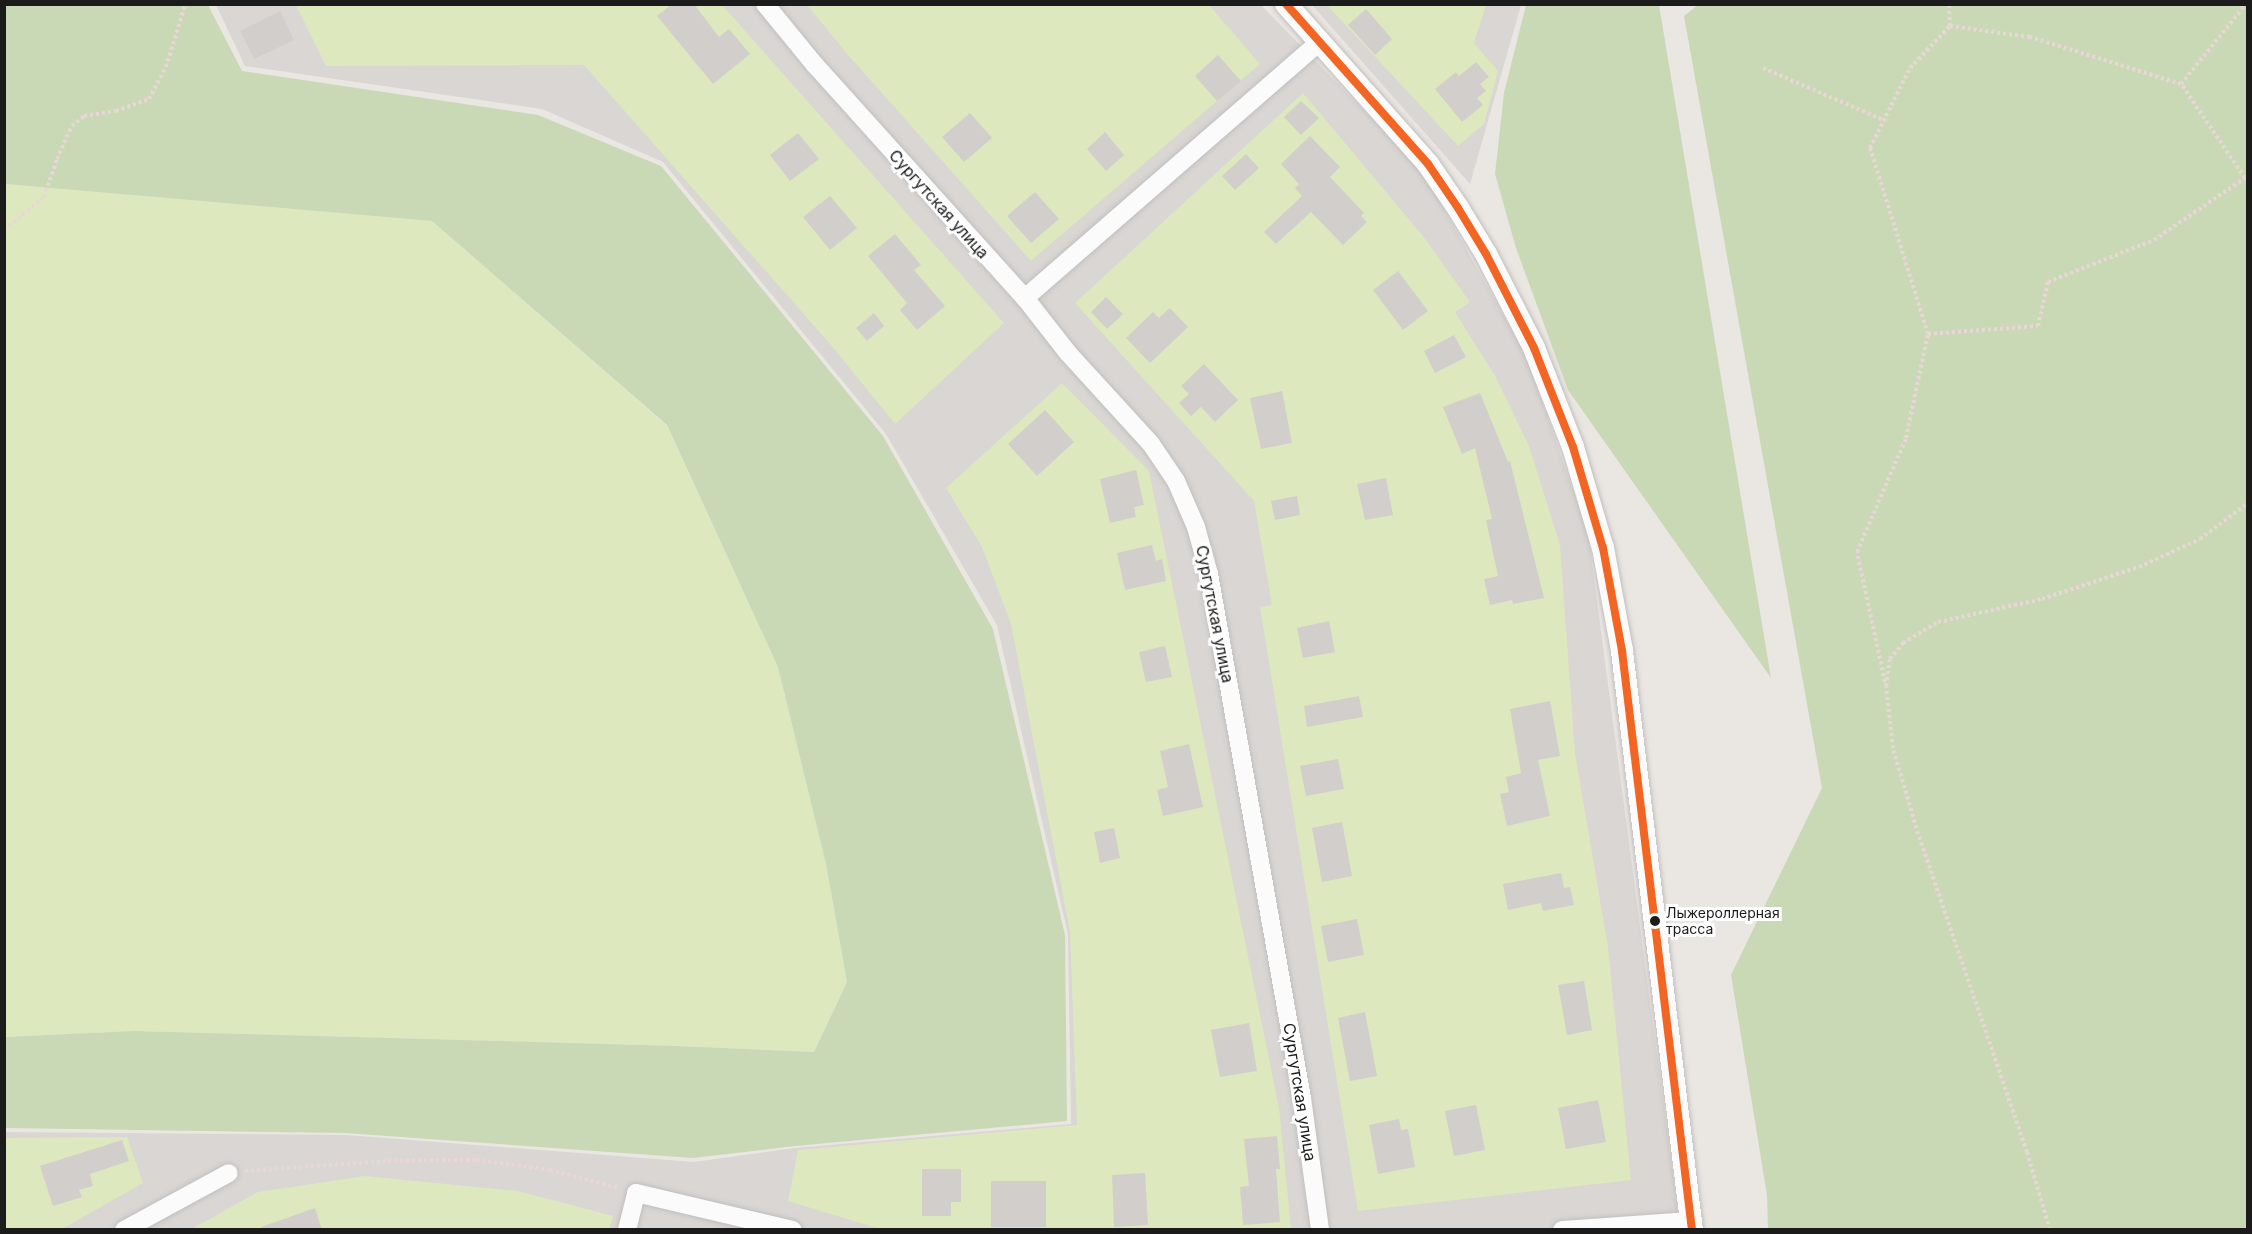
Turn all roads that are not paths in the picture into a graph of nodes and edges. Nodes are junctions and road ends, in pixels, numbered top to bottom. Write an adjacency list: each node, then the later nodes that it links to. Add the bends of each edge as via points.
1 (765, 4): 4 (street, Сургутская улица)
2 (1286, 4): 3 (street)
3 (1320, 42): 4 (street); 6 (street, via 1428,164 1458,208 1534,348 1580,467 1602,548 1622,651)
4 (1024, 298): 10 (street, Сургутская улица, via 1151,444 1176,481 1196,527 1209,574 1302,1098)
5 (229, 1173): 7 (street)
6 (1692, 1225): 11 (street)
7 (124, 1230)
8 (627, 1230): 9 (street, via 636,1193)
9 (793, 1230)
10 (1320, 1230)
11 (1562, 1230)

